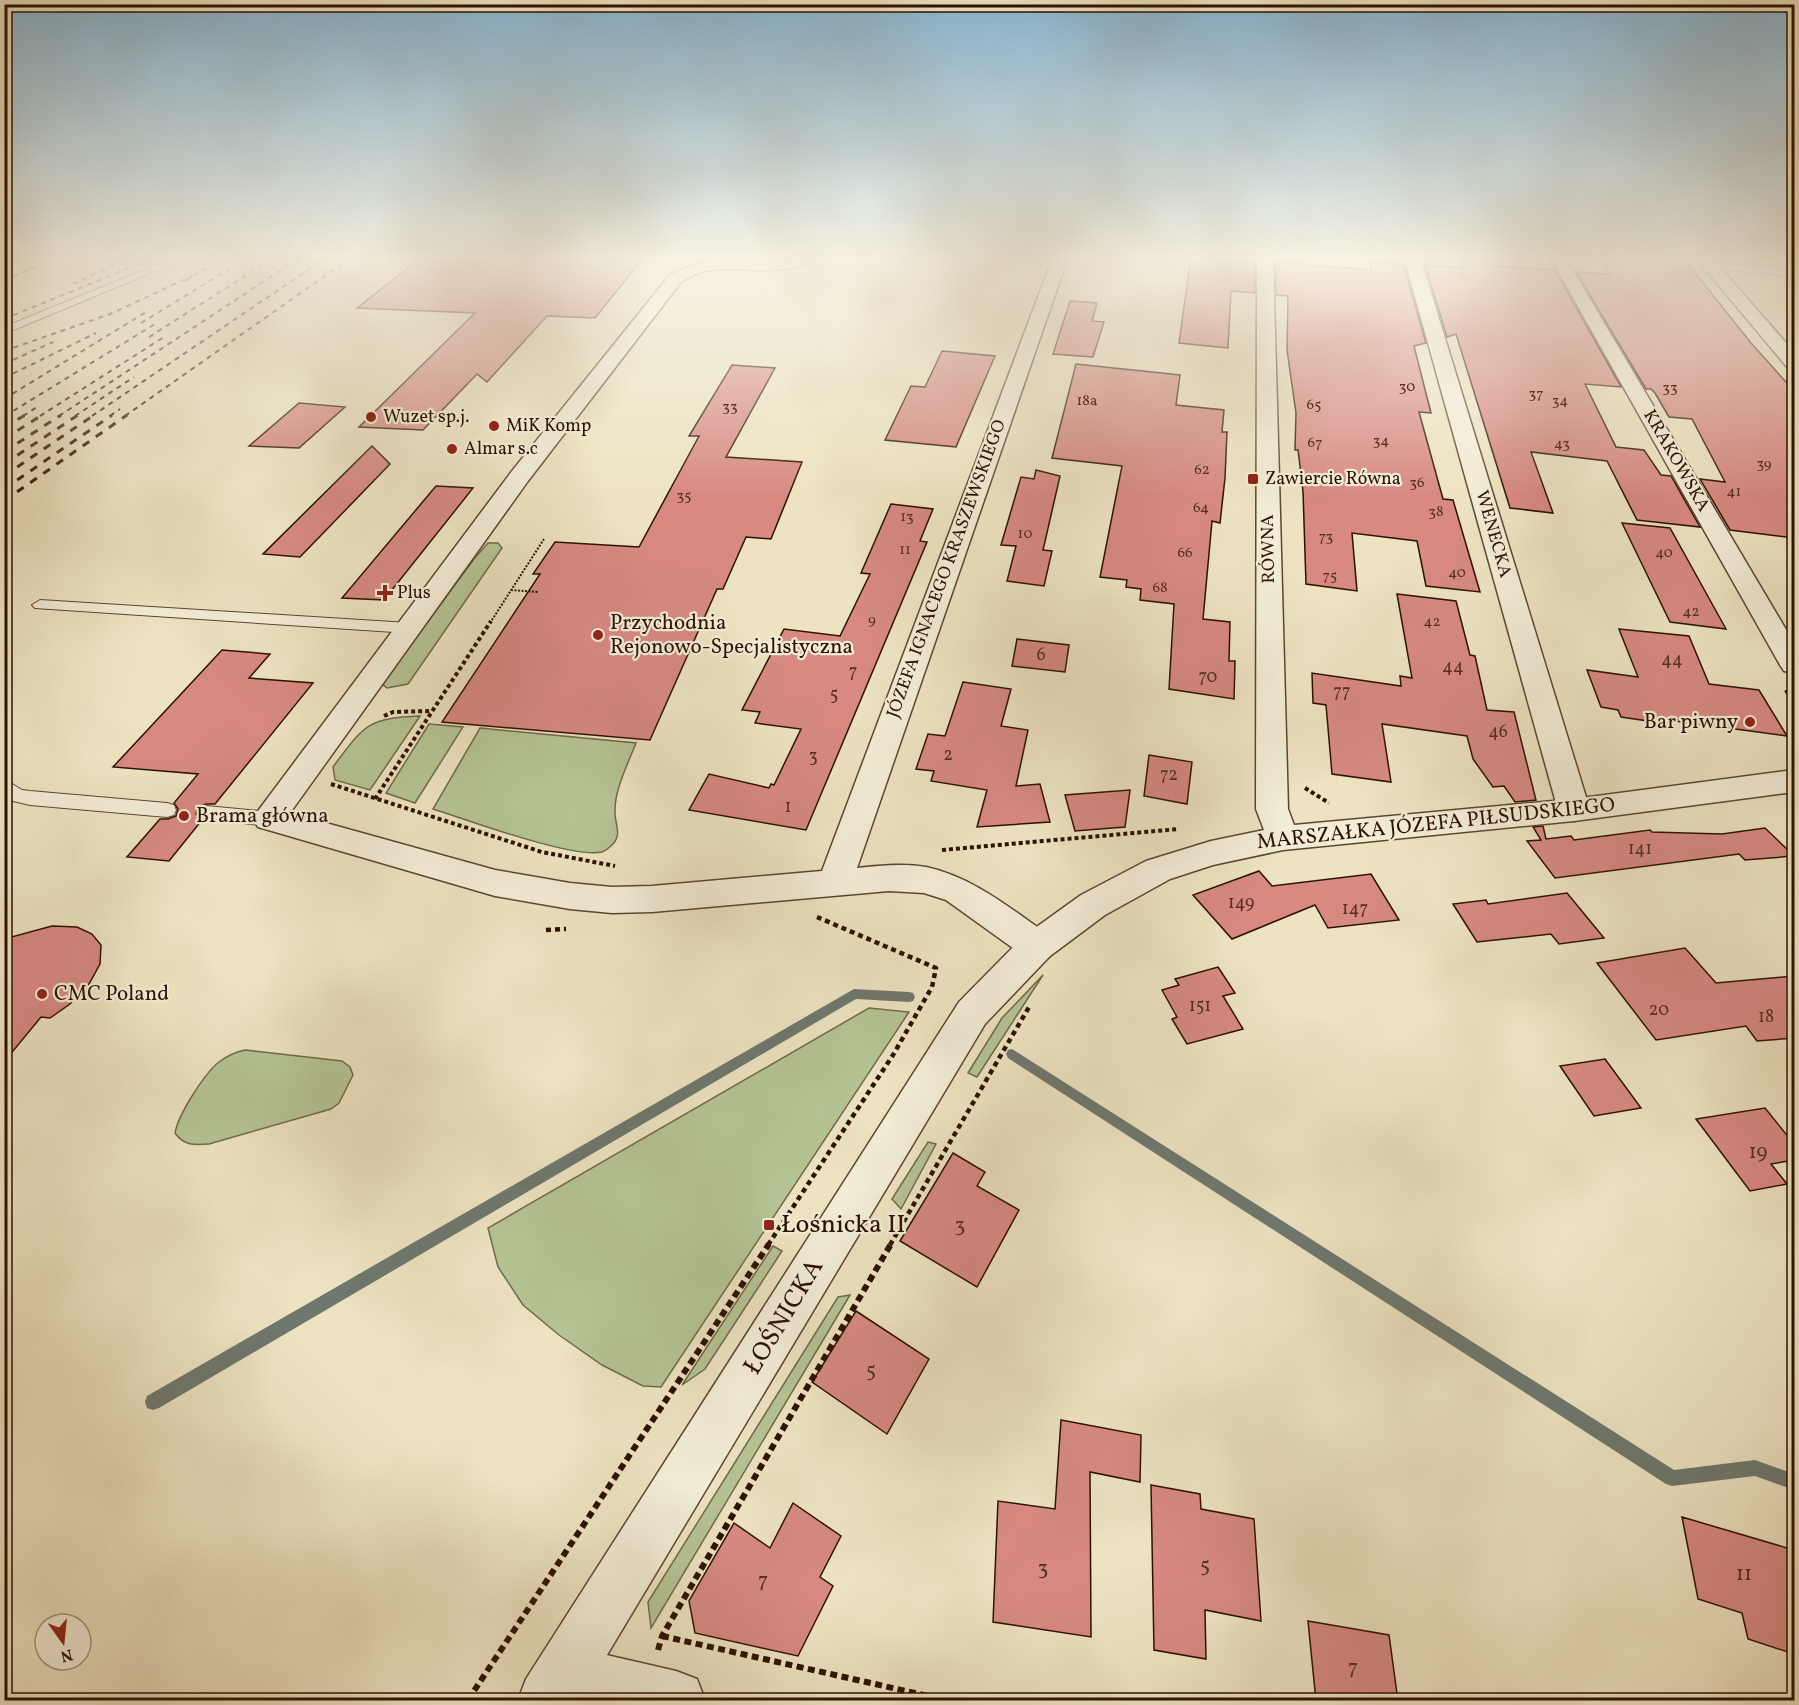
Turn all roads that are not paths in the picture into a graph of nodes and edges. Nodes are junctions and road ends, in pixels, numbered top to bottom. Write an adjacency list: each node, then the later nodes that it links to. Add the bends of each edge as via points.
1 (630, 337): 9 (street)
2 (1032, 337): 18 (street, JÓZEFA IGNACEGO KRASZEWSKIEGO)
3 (1266, 337): 17 (street, RÓWNA, via 1272,809)
4 (1435, 337): 14 (street, WENECKA)
5 (1603, 337): 10 (street, KRAKOWSKA)
6 (1772, 337): 7 (street)
7 (1792, 358)
8 (40, 604): 9 (lane)
9 (409, 627): 16 (street)
10 (1794, 665)
11 (1794, 781): 14 (street, MARSZAŁKA JÓZEFA PIŁSUDSKIEGO)
12 (4, 785): 13 (lane, via 16,795 30,798)
13 (167, 810)
14 (1574, 810): 17 (street, MARSZAŁKA JÓZEFA PIŁSUDSKIEGO)
15 (207, 813): 16 (lane)
16 (268, 819): 18 (street, via 495,883 570,896 652,899)
17 (1283, 838): 19 (street, MARSZAŁKA JÓZEFA PIŁSUDSKIEGO, via 1211,853 1158,870 1093,905)
18 (836, 882): 19 (street, via 925,879 958,891)
19 (1037, 946): 20 (street, ŁOŚNICKA, via 972,1013)
20 (555, 1687): 21 (street)
21 (661, 1697)

